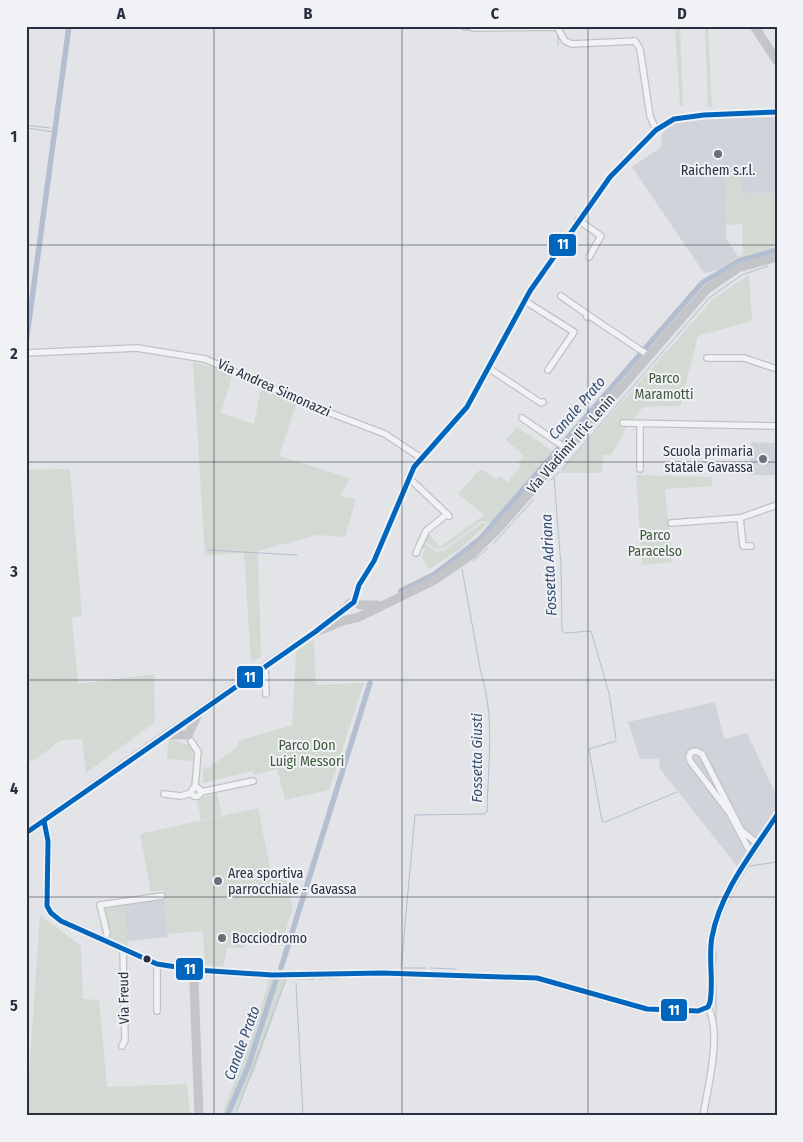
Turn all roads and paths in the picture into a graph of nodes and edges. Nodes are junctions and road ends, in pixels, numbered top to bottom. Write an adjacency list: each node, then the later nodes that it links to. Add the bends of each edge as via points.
1 (468, 26): 5 (street, via 558,27 565,41 572,44 634,41 640,50 650,116)
2 (754, 26): 3 (street)
3 (777, 61)
4 (777, 112): 5 (street, via 689,116 674,119)
5 (656, 130): 6 (street, via 610,177)
6 (578, 220): 7 (street, via 601,236); 10 (street)
7 (589, 256)
8 (777, 257): 12 (street, Via Vladimir Il'ic Lenin, via 738,268 712,284)
9 (561, 296): 12 (street)
10 (525, 301): 14 (street); 15 (street, via 574,332)
11 (26, 353): 23 (street, Via Andrea Simonazzi, via 137,348 205,359 385,434)
12 (644, 353): 22 (street, Via Vladimir Il'ic Lenin)
13 (707, 358): 16 (street, via 744,358)
14 (490, 369): 17 (street); 23 (street, via 467,407)
15 (548, 370)
16 (777, 370)
17 (543, 402)
18 (522, 418): 22 (street, Via Vladimir Il'ic Lenin)
19 (623, 423): 20 (street)
20 (640, 424): 21 (street); 24 (street)
21 (777, 426)
22 (564, 448): 32 (street, Via Vladimir Il'ic Lenin, via 478,550 433,581)
23 (421, 458): 25 (street)
24 (640, 469)
25 (408, 478): 30 (street, via 448,515 426,530); 31 (street, via 374,561 360,585)
26 (777, 505): 27 (street)
27 (740, 518): 28 (street); 29 (street, via 742,546)
28 (671, 523)
29 (751, 546)
30 (416, 553)
31 (358, 604): 32 (street, Via Vladimir Il'ic Lenin); 33 (street, via 350,603); 34 (street)
32 (380, 605): 34 (street, Via Vladimir Il'ic Lenin)
33 (346, 609): 35 (street); 36 (street)
34 (361, 615): 35 (street, Via Vladimir Il'ic Lenin)
35 (351, 618): 36 (street, Via Vladimir Il'ic Lenin)
36 (321, 630): 37 (street)
37 (265, 666): 38 (street); 39 (street, via 199,712)
38 (266, 694)
39 (186, 733): 41 (street, via 198,752); 46 (street, via 164,736)
40 (252, 781): 42 (street)
41 (195, 787): 42 (street); 43 (street)
42 (201, 792): 43 (street, via 197,797)
43 (191, 793): 44 (street, via 181,796)
44 (164, 794)
45 (777, 815): 48 (street)
46 (44, 821): 47 (street); 50 (street, via 48,840 49,910 61,922)
47 (26, 833)
48 (756, 848): 48 (street, via 742,830 702,754 691,752 692,764 729,812 748,848); 54 (street, via 714,928)
49 (162, 896): 50 (street, via 100,905 107,933)
50 (104, 941): 51 (street)
51 (123, 949): 52 (street); 56 (street, Via Freud, via 125,1040)
52 (157, 964): 53 (street); 55 (street)
53 (196, 970): 54 (street, via 280,975 382,973 537,978 647,1009 692,1012); 57 (street)
54 (708, 1007): 58 (street, via 713,1019 714,1038)
55 (157, 1011)
56 (122, 1046)
57 (199, 1116)
58 (703, 1116)

